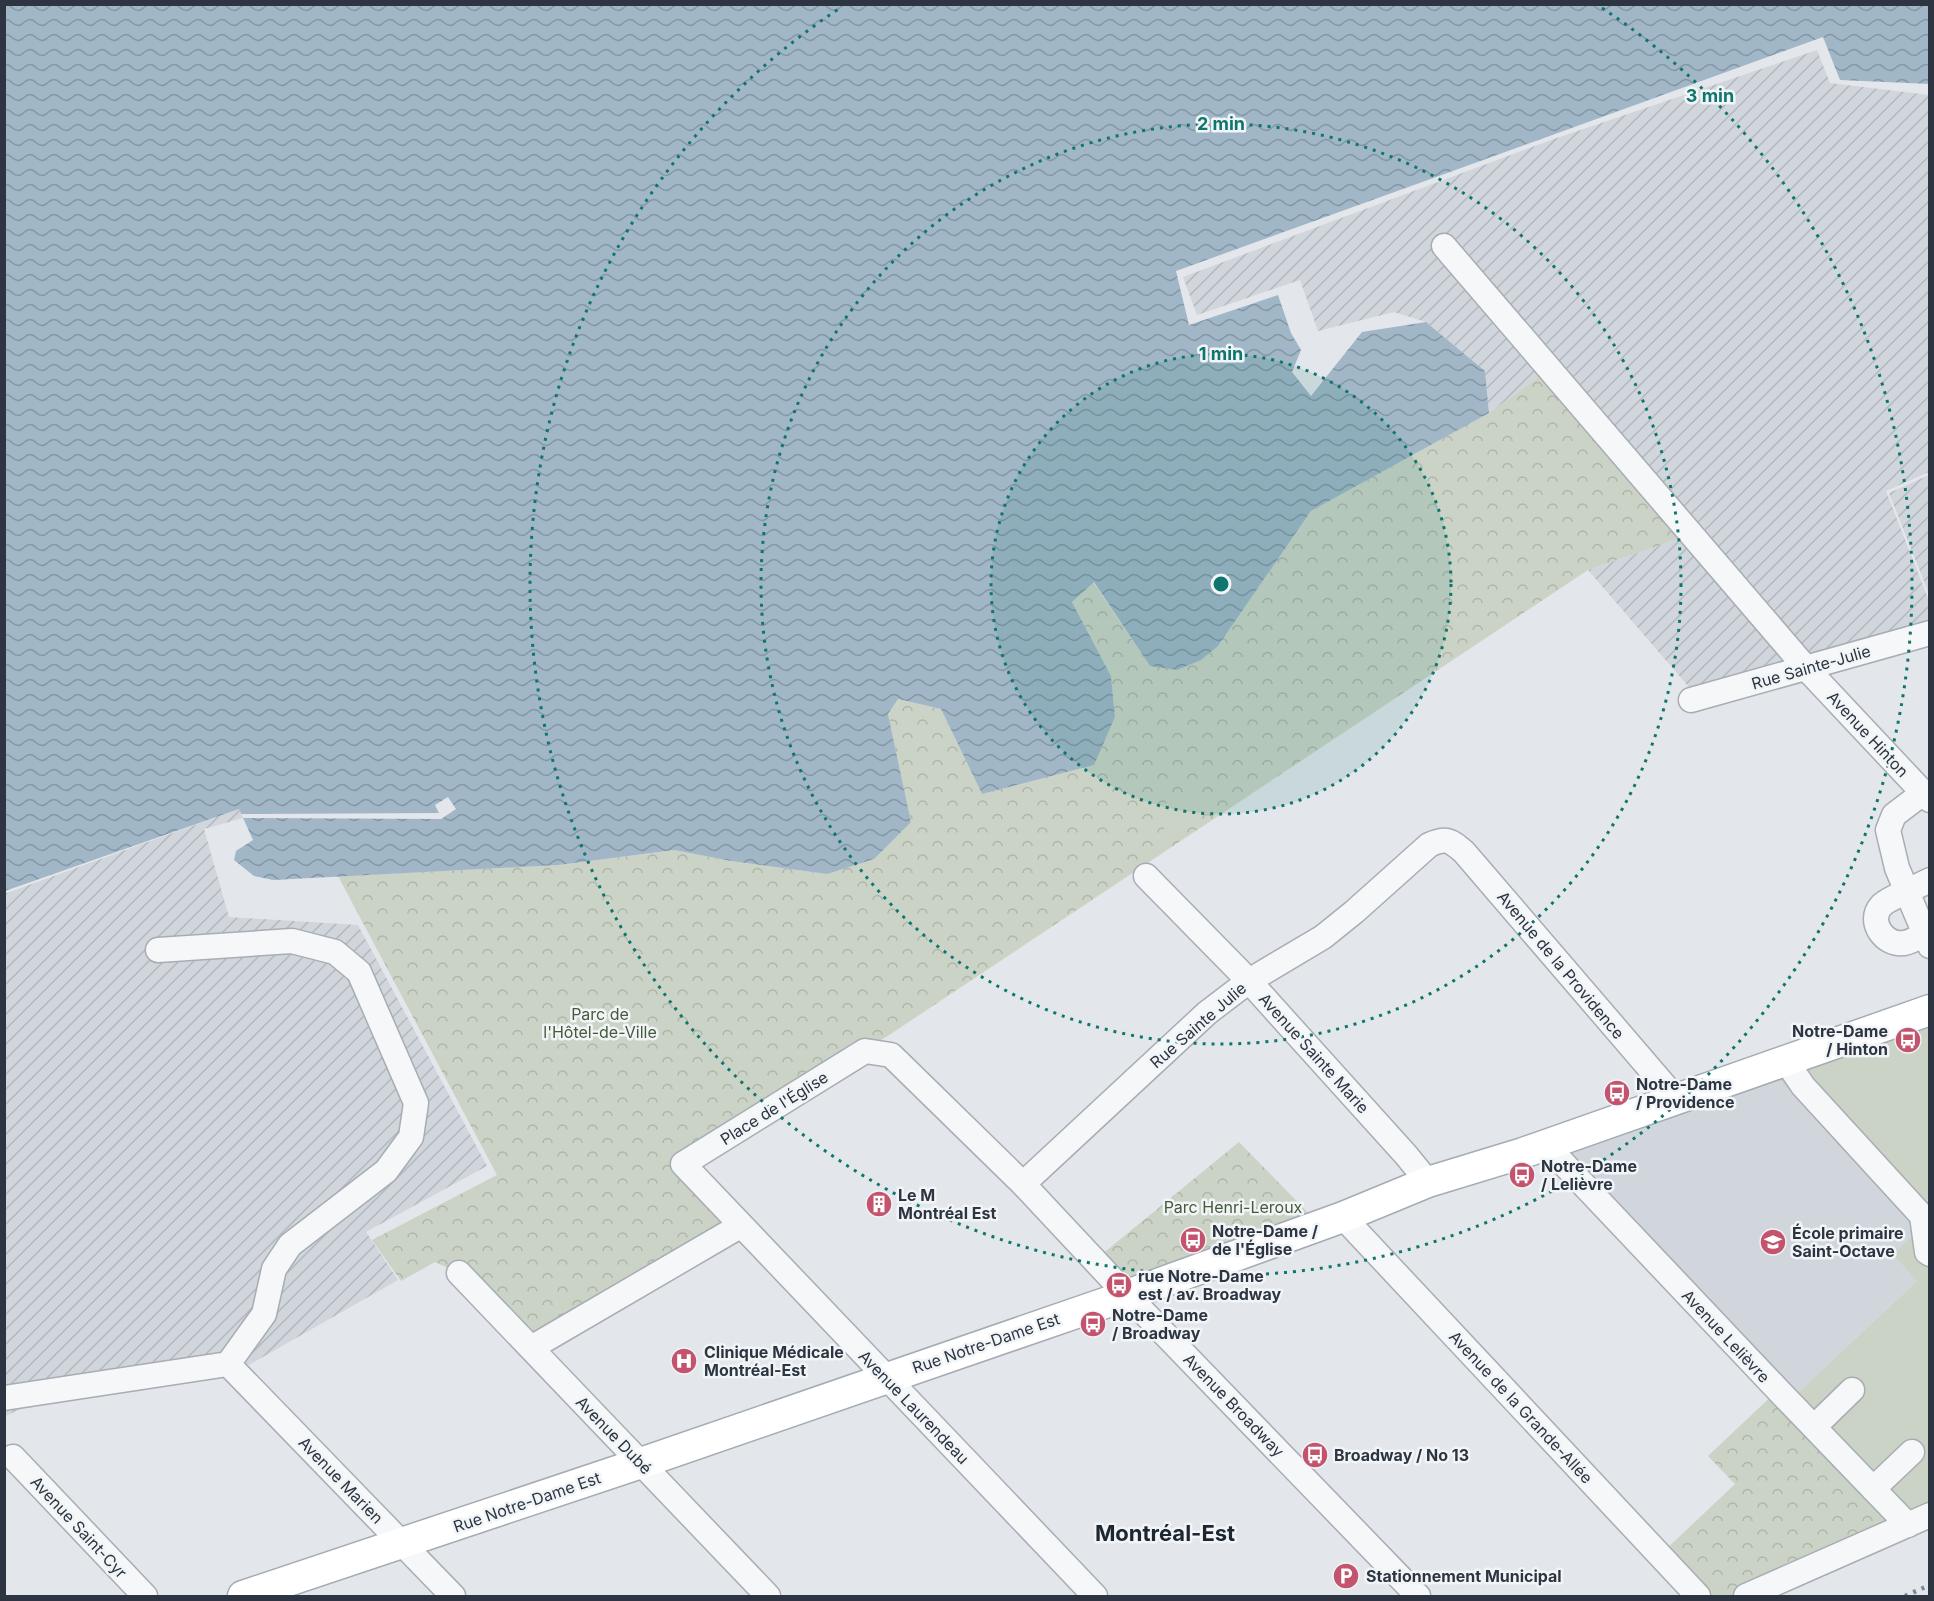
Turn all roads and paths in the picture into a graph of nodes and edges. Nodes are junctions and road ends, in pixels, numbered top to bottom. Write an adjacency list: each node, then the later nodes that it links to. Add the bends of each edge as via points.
1 (1444, 246): 3 (street, Avenue Hinton)
2 (1929, 633): 3 (street, Rue Sainte-Julie)
3 (1806, 668): 4 (street, Rue Sainte-Julie); 5 (street, Avenue Hinton)
4 (1691, 700)
5 (1926, 796): 9 (street, via 1894,815 1888,830 1897,868)
6 (1441, 839): 12 (street, Rue Sainte Julie, via 1429,845 1323,937); 16 (street, Avenue de la Providence, via 1453,842 1464,852)
7 (1146, 876): 12 (street, Avenue Sainte Marie)
8 (1929, 880): 9 (street)
9 (1908, 892): 10 (street); 10 (street, via 1879,907 1875,918 1879,930 1890,941 1904,943)
10 (1928, 937)
11 (158, 950): 27 (street, via 292,940 335,952 359,972 416,1102 411,1137 386,1171 290,1245 274,1269 264,1314)
12 (1250, 981): 19 (street, Avenue Sainte Marie); 20 (street, Rue Sainte Julie, via 1207,1012)
13 (1929, 1010): 15 (main road, Rue Notre-Dame Est)
14 (865, 1051): 18 (street, Place de l'Église); 20 (street, Avenue Broadway, via 891,1055)
15 (1786, 1061): 16 (main road, Rue Notre-Dame Est); 23 (street, via 1803,1086 1922,1216)
16 (1676, 1099): 17 (main road, Rue Notre-Dame Est)
17 (1546, 1145): 19 (main road, Rue Notre-Dame Est); 31 (street, Avenue Lelièvre)
18 (683, 1164): 22 (street, Avenue Laurendeau)
19 (1428, 1182): 21 (main road, Rue Notre-Dame Est)
20 (1023, 1184): 25 (street, Avenue Broadway)
21 (1343, 1217): 25 (main road, Rue Notre-Dame Est); 44 (street, Avenue de la Grande-Allée)
22 (740, 1226): 26 (street); 28 (street, Avenue Laurendeau)
23 (1929, 1254)
24 (459, 1273): 26 (street, Avenue Dubé)
25 (1127, 1295): 28 (main road, Rue Notre-Dame Est); 43 (street, Avenue Broadway)
26 (531, 1348): 34 (street, Avenue Dubé)
27 (228, 1364): 30 (street); 37 (street, Avenue Marien)
28 (886, 1377): 34 (main road, Rue Notre-Dame Est); 42 (street, Avenue Laurendeau)
29 (1852, 1390): 31 (street)
30 (4, 1398)
31 (1814, 1427): 35 (street, Avenue Lelièvre)
32 (1912, 1452): 35 (street)
33 (13, 1457): 38 (street, Avenue Saint-Cyr)
34 (641, 1463): 37 (main road, Rue Notre-Dame Est); 41 (street, Avenue Dubé)
35 (1873, 1489): 36 (street, Avenue Lelièvre)
36 (1919, 1520): 45 (street)
37 (402, 1544): 39 (main road, Rue Notre-Dame Est); 40 (street, Avenue Marien)
38 (145, 1596)
39 (243, 1596)
40 (453, 1596)
41 (768, 1596)
42 (1095, 1596)
43 (1418, 1596)
44 (1698, 1596)
45 (1746, 1596)

